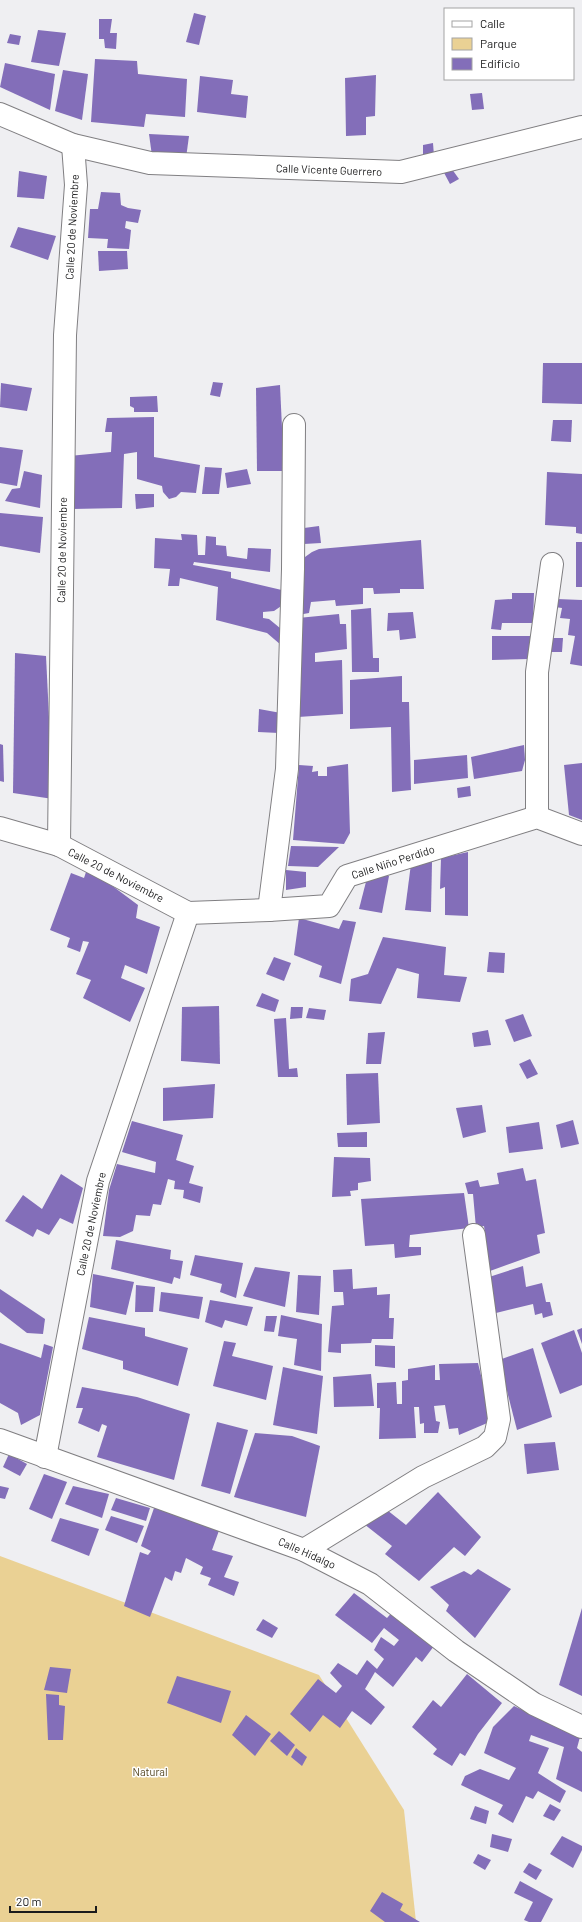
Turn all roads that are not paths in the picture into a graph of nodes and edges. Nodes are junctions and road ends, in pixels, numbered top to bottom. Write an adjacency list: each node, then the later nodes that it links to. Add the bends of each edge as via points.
1 (0, 114): 3 (street, Calle Vicente Guerrero)
2 (582, 127): 3 (street, Calle Vicente Guerrero, via 401,172 150,163)
3 (73, 145): 9 (street, Calle 20 de Noviembre, via 76,185 65,335)
4 (294, 425): 10 (street, via 287,769)
5 (552, 564): 6 (street, via 537,672)
6 (537, 817): 8 (street); 10 (street, Calle Niño Perdido, via 347,876 330,906)
7 (0, 828): 9 (street)
8 (582, 834)
9 (59, 845): 11 (street, Calle 20 de Noviembre)
10 (269, 910): 11 (street, Calle Niño Perdido)
11 (188, 913): 14 (street, Calle 20 de Noviembre, via 98,1181)
12 (474, 1235): 15 (street, via 500,1419 496,1437 484,1447 423,1477)
13 (0, 1440): 14 (street, Calle Hidalgo)
14 (44, 1457): 15 (street, Calle Hidalgo)
15 (304, 1550): 16 (street, Calle Hidalgo, via 370,1584 456,1651 534,1704)
16 (582, 1728)

